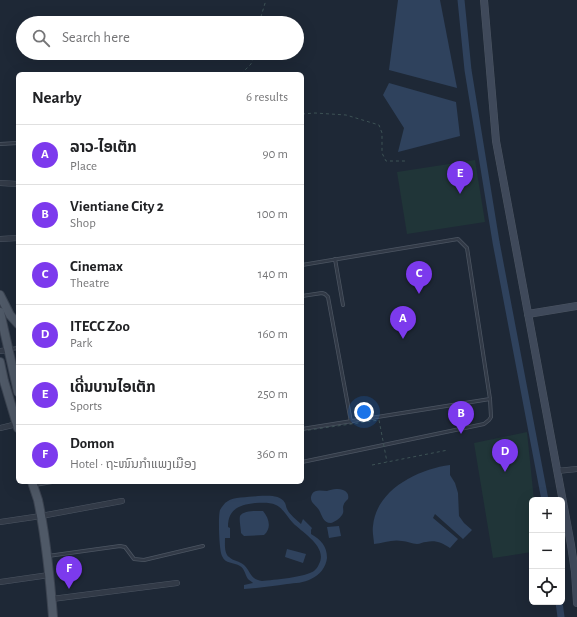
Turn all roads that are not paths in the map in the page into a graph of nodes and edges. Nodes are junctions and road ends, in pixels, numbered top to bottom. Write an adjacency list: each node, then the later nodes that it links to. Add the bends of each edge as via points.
1 (484, 0): 15 (street, via 496,141)
2 (16, 143): 3 (lane)
3 (0, 144)
4 (0, 183): 5 (street)
5 (16, 184)
6 (0, 238): 7 (street)
7 (16, 238)
8 (335, 259): 9 (lane); 12 (lane); 24 (lane, via 458,239 467,248)
9 (304, 265)
10 (0, 295): 16 (main road)
11 (304, 296): 26 (lane, via 322,293 328,297)
12 (343, 305)
13 (577, 306): 15 (street)
14 (0, 312): 18 (main road)
15 (528, 314): 32 (street)
16 (16, 322)
17 (16, 348): 18 (lane)
18 (9, 350): 19 (street); 20 (main road)
19 (0, 351)
20 (15, 362): 21 (street); 22 (main road)
21 (0, 364): 23 (main road)
22 (16, 372)
23 (2, 381): 25 (main road)
24 (490, 399): 26 (lane); 30 (lane, via 491,417 484,424)
25 (16, 420)
26 (351, 422): 29 (lane)
27 (16, 426): 28 (street)
28 (0, 428)
29 (304, 430)
30 (304, 462)
31 (577, 469): 32 (street)
32 (557, 471): 43 (street, via 571,545)
33 (35, 484): 35 (main road)
34 (122, 501): 35 (street)
35 (41, 516): 36 (street); 38 (main road)
36 (0, 522)
37 (203, 546): 38 (lane, via 144,560 134,559 125,547 120,546)
38 (47, 556): 39 (main road)
39 (49, 575): 40 (street); 42 (main road)
40 (0, 582)
41 (177, 584): 42 (street)
42 (52, 599): 44 (main road)
43 (577, 603)
44 (53, 617)

